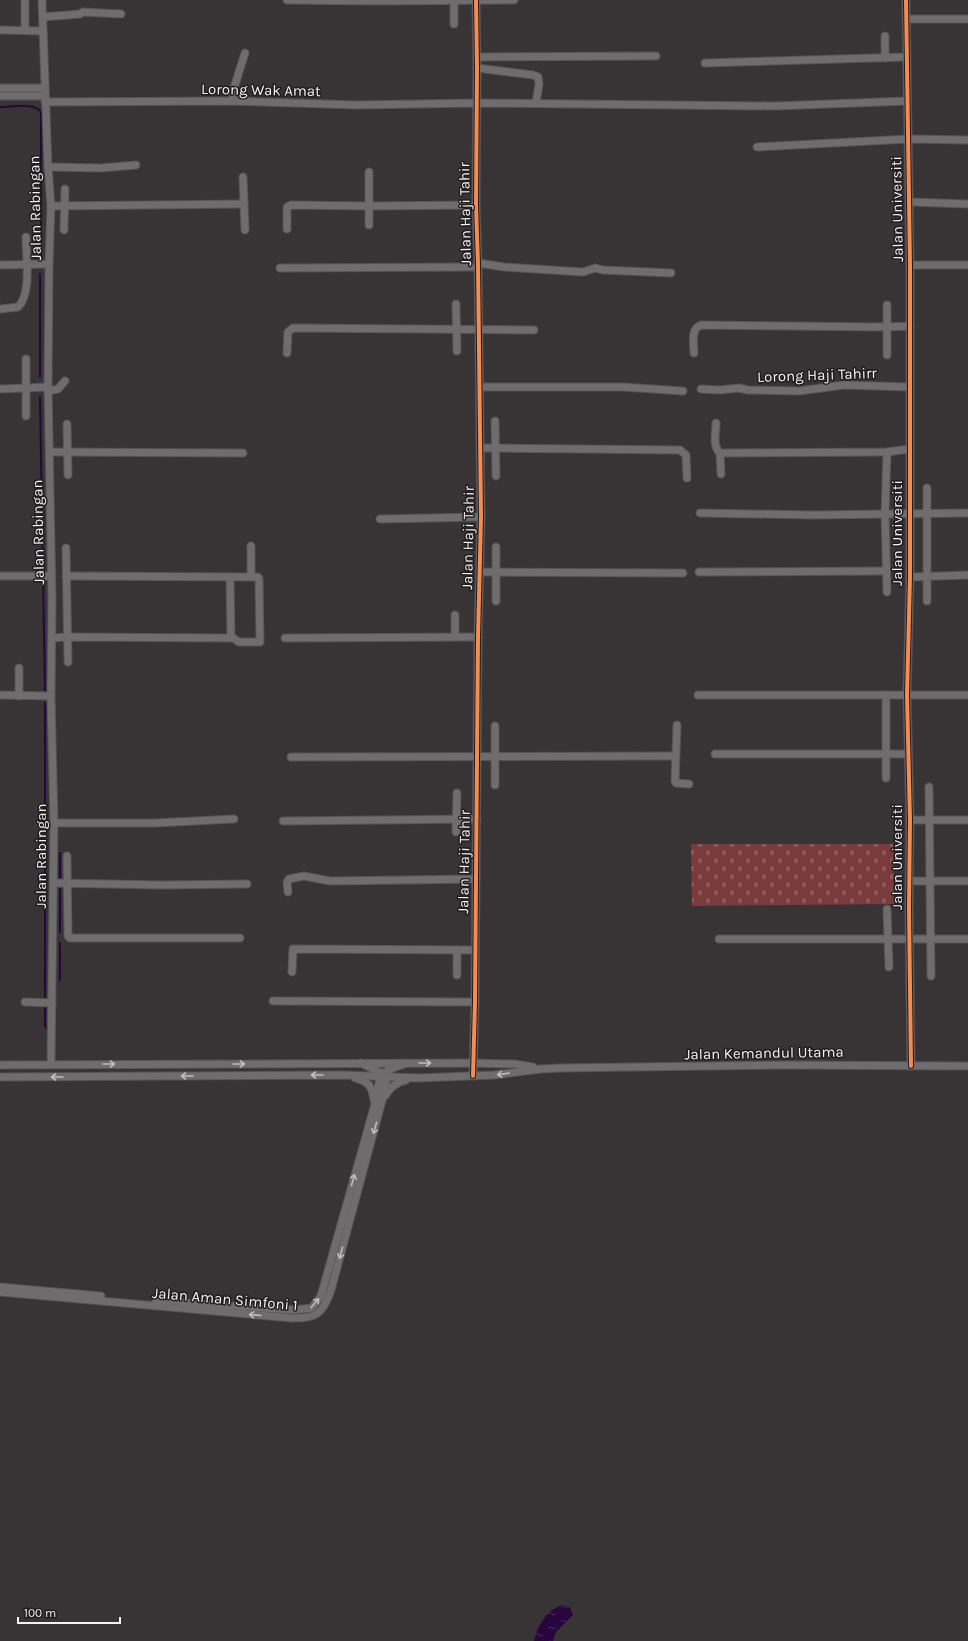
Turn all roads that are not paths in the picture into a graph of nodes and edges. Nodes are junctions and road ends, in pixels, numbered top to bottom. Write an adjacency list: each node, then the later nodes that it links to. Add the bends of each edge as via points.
1 (25, 0): 14 (street)
2 (42, 0): 9 (street, Jalan Rabingan)
3 (287, 0): 7 (street)
4 (476, 0): 5 (street); 7 (street); 19 (street, Jalan Haji Tahir)
5 (514, 0)
6 (906, 0): 10 (street, Jalan Universiti)
7 (454, 1): 12 (street)
8 (121, 14): 9 (street, via 83,12)
9 (43, 17): 15 (street, Jalan Rabingan)
10 (907, 19): 11 (street); 20 (street, Jalan Universiti)
11 (968, 19)
12 (454, 24)
13 (0, 30): 14 (street)
14 (25, 30): 15 (street)
15 (43, 31): 25 (street, Jalan Rabingan)
16 (885, 36): 21 (street)
17 (245, 53): 27 (street, via 233,91)
18 (656, 56): 19 (street)
19 (477, 57): 23 (street, Jalan Haji Tahir)
20 (906, 57): 21 (street); 28 (street, Jalan Universiti)
21 (885, 58): 22 (street)
22 (705, 63)
23 (478, 68): 29 (street, Jalan Haji Tahir); 30 (street, via 538,77)
24 (0, 88): 25 (street)
25 (45, 95): 26 (street); 27 (street, Lorong Wak Amat); 35 (street, Jalan Rabingan)
26 (0, 96)
27 (233, 101): 29 (street, Lorong Wak Amat, via 357,105)
28 (907, 101): 30 (street, Lorong Wak Amat, via 776,106); 31 (street, Jalan Universiti)
29 (476, 103): 30 (street, Lorong Wak Amat); 42 (street, Jalan Haji Tahir)
30 (536, 103)
31 (908, 139): 32 (street); 33 (street); 39 (street, Jalan Universiti)
32 (968, 140)
33 (757, 147)
34 (136, 165): 35 (street, via 101,168)
35 (48, 166): 43 (street, Jalan Rabingan)
36 (369, 172): 45 (street)
37 (244, 177): 40 (street)
38 (65, 189): 44 (street)
39 (910, 202): 41 (street); 55 (street, Jalan Universiti)
40 (244, 204): 44 (street); 49 (street)
41 (968, 204)
42 (476, 205): 45 (street); 54 (street, Jalan Haji Tahir)
43 (51, 206): 44 (street); 51 (street, Jalan Rabingan)
44 (65, 206): 48 (street)
45 (370, 206): 46 (street); 47 (street, via 291,205 287,207)
46 (369, 225)
47 (287, 229)
48 (64, 230)
49 (246, 230)
50 (26, 237): 53 (street)
51 (49, 264): 53 (street); 77 (street, Jalan Rabingan)
52 (0, 265): 53 (street)
53 (26, 265): 61 (street, via 26,289 22,304 14,309)
54 (478, 265): 57 (street); 58 (street, via 583,272 595,268); 65 (street, Jalan Haji Tahir)
55 (910, 265): 56 (street); 62 (street, Jalan Universiti)
56 (968, 265)
57 (280, 268)
58 (671, 273)
59 (456, 304): 64 (street)
60 (887, 305): 63 (street)
61 (0, 309)
62 (910, 326): 63 (street); 74 (street, Jalan Universiti)
63 (887, 327): 69 (street, via 701,325 696,328 694,334); 70 (street)
64 (457, 330): 65 (street); 67 (street); 68 (street, via 293,328 288,332)
65 (479, 330): 66 (street); 73 (street, Jalan Haji Tahir)
66 (534, 330)
67 (457, 351)
68 (287, 353)
69 (694, 354)
70 (887, 355)
71 (26, 359): 75 (street)
72 (65, 381): 77 (street, via 58,389)
73 (480, 387): 79 (street, via 623,387); 84 (street, Jalan Haji Tahir)
74 (909, 387): 78 (street, Lorong Haji Tahirr, via 844,385 800,391); 86 (street, Jalan Universiti)
75 (25, 388): 76 (street); 77 (street); 80 (street)
76 (0, 389)
77 (48, 389): 88 (street, Jalan Rabingan)
78 (701, 389)
79 (683, 391)
80 (26, 416)
81 (494, 421): 85 (street)
82 (716, 423): 91 (street, via 716,445)
83 (67, 424): 87 (street)
84 (481, 448): 85 (street); 102 (street, Jalan Haji Tahir)
85 (496, 448): 94 (street); 95 (street, via 680,450 686,454)
86 (909, 449): 89 (street); 100 (street, Jalan Universiti)
87 (68, 451): 88 (street); 90 (street); 93 (street)
88 (50, 452): 114 (street, Jalan Rabingan)
89 (887, 452): 91 (street); 99 (street)
90 (243, 453)
91 (720, 453): 92 (street)
92 (721, 474)
93 (68, 475)
94 (496, 476)
95 (687, 478)
96 (927, 488): 101 (street)
97 (700, 513): 99 (street)
98 (968, 513): 101 (street)
99 (885, 514): 100 (street); 107 (street)
100 (909, 514): 101 (street); 119 (street, Jalan Universiti)
101 (927, 514): 117 (street)
102 (481, 517): 103 (street); 108 (street, Jalan Haji Tahir)
103 (380, 518)
104 (251, 546): 116 (street)
105 (496, 547): 109 (street)
106 (66, 548): 115 (street)
107 (887, 571): 110 (street); 120 (street)
108 (480, 572): 109 (street); 126 (street, Jalan Haji Tahir)
109 (496, 572): 111 (street); 121 (street)
110 (699, 572)
111 (683, 573)
112 (968, 575): 117 (street)
113 (0, 576): 114 (street)
114 (45, 576): 127 (street, Jalan Rabingan)
115 (66, 576): 118 (street); 124 (street)
116 (251, 576): 118 (street); 128 (street, via 258,576 259,579 260,642 239,642)
117 (928, 576): 119 (street); 122 (street)
118 (230, 577): 128 (street)
119 (910, 577): 134 (street, Jalan Universiti)
120 (887, 592)
121 (496, 601)
122 (927, 601)
123 (455, 615): 125 (street)
124 (67, 637): 127 (street); 128 (street); 130 (street)
125 (455, 637): 126 (street); 129 (street)
126 (478, 637): 146 (street, Jalan Haji Tahir)
127 (52, 638): 137 (street, Jalan Rabingan)
128 (232, 638)
129 (285, 638)
130 (68, 662)
131 (19, 668): 136 (street)
132 (0, 695): 136 (street)
133 (886, 695): 134 (street); 138 (street); 142 (street)
134 (907, 695): 135 (street); 143 (street, Jalan Universiti)
135 (968, 695)
136 (19, 696): 137 (street)
137 (51, 696): 160 (street, Jalan Rabingan)
138 (698, 696)
139 (677, 725): 144 (street)
140 (495, 726): 147 (street)
141 (715, 754): 142 (street)
142 (886, 754): 143 (street); 148 (street)
143 (908, 754): 156 (street, Jalan Universiti)
144 (676, 756): 147 (street); 150 (street, via 676,783)
145 (291, 757): 146 (street)
146 (477, 757): 147 (street); 155 (street, Jalan Haji Tahir)
147 (495, 757): 149 (street)
148 (886, 778)
149 (495, 784)
150 (689, 784)
151 (929, 787): 157 (street)
152 (457, 793): 154 (street)
153 (234, 819): 160 (street, via 155,823)
154 (456, 819): 155 (street); 159 (street); 161 (street)
155 (476, 819): 163 (street, Jalan Haji Tahir)
156 (910, 820): 157 (street); 164 (street, Jalan Universiti)
157 (930, 820): 158 (street); 165 (street)
158 (968, 820)
159 (283, 821)
160 (54, 823): 167 (street, Jalan Rabingan)
161 (456, 832)
162 (67, 856): 168 (street)
163 (476, 879): 170 (street, via 330,880 304,876 289,879); 179 (street, Jalan Haji Tahir)
164 (910, 881): 165 (street); 175 (street, Jalan Universiti)
165 (930, 881): 166 (street); 176 (street)
166 (968, 881)
167 (54, 883): 168 (street); 187 (street, Jalan Rabingan)
168 (68, 883): 169 (street); 172 (street, via 70,938)
169 (247, 884)
170 (288, 892)
171 (887, 909): 174 (street)
172 (240, 938)
173 (719, 939): 174 (street)
174 (888, 939): 175 (street); 180 (street)
175 (909, 939): 176 (street); 193 (street, Jalan Universiti)
176 (930, 939): 177 (street); 183 (street)
177 (968, 939)
178 (457, 950): 179 (street); 181 (street, via 293,950); 182 (street)
179 (476, 950): 186 (street, Jalan Haji Tahir)
180 (889, 967)
181 (292, 972)
182 (457, 975)
183 (931, 976)
184 (273, 1001): 186 (street)
185 (25, 1002): 187 (street)
186 (475, 1002): 190 (street, Jalan Haji Tahir)
187 (52, 1003): 192 (street, Jalan Rabingan)
188 (361, 1063): 189 (street); 192 (street, one-way to 188); 197 (street)
189 (407, 1063): 190 (street, one-way to 190); 197 (street)
190 (473, 1063): 195 (street, via 514,1064); 198 (street, Jalan Haji Tahir)
191 (0, 1064): 192 (street)
192 (51, 1064)
193 (911, 1066): 194 (street, Jalan Kemandul Utama); 195 (street, Jalan Kemandul Utama, via 785,1065)
194 (968, 1066)
195 (542, 1069): 198 (street, one-way to 198)
196 (344, 1075): 197 (street); 199 (street, one-way to 199); 201 (street, via 364,1081 372,1089)
197 (383, 1076): 200 (street); 201 (street, Jalan Aman Simfoni 1)
198 (473, 1076): 200 (street)
199 (0, 1077)
200 (418, 1078): 201 (street, via 399,1081)
201 (378, 1103): 202 (street, Jalan Aman Simfoni 1, one-way to 201, via 148,1301 294,1310 312,1308 321,1296); 203 (street, Jalan Aman Simfoni 1, one-way to 203, via 328,1300 312,1317 292,1318)
202 (0, 1287)
203 (0, 1292)

